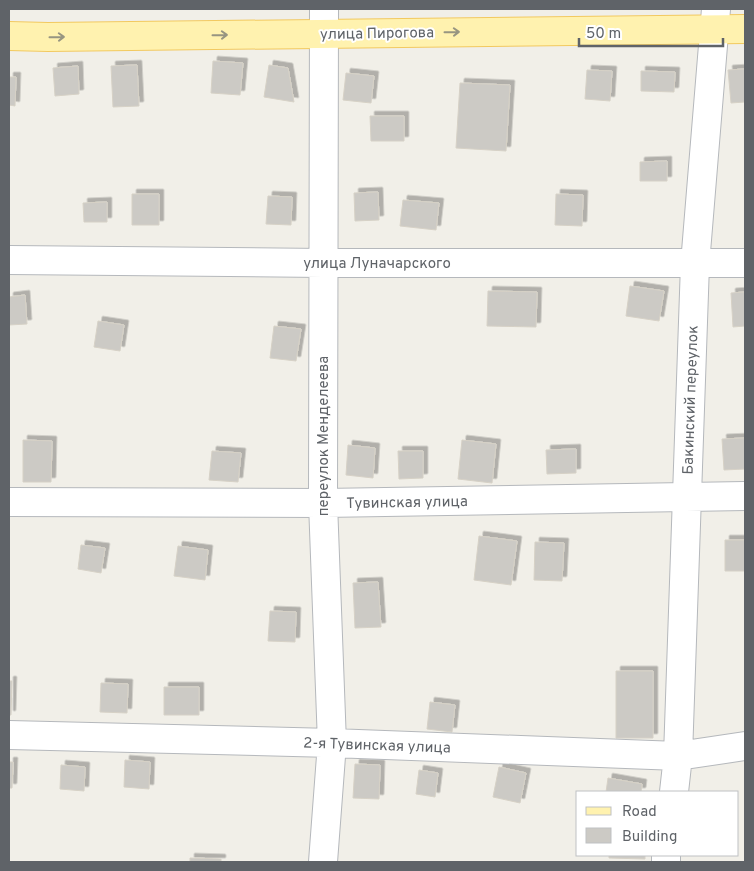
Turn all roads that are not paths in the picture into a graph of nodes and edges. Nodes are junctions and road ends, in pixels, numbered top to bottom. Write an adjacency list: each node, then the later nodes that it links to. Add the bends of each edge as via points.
1 (715, 19): 2 (main road, улица Пирогова, one-way to 1); 3 (main road, улица Пирогова); 8 (street, Бакинский переулок)
2 (324, 21): 4 (main road, улица Пирогова, one-way to 2, via 48,37); 6 (street, переулок Менделеева)
3 (745, 28)
4 (9, 36)
5 (9, 260): 6 (street, улица Луначарского)
6 (323, 263): 8 (street, улица Луначарского); 12 (street, переулок Менделеева)
7 (745, 263): 8 (street, улица Луначарского)
8 (695, 264): 10 (street, Бакинский переулок)
9 (745, 496): 10 (street, Тувинская улица)
10 (686, 498): 12 (street, Тувинская улица); 16 (street, Бакинский переулок)
11 (9, 502): 12 (street, Тувинская улица)
12 (323, 503): 14 (street, переулок Менделеева)
13 (9, 735): 14 (street, 2-я Тувинская улица)
14 (332, 743): 16 (street, 2-я Тувинская улица); 18 (street, переулок Менделеева)
15 (745, 746): 16 (street, 2-я Тувинская улица)
16 (678, 756): 17 (street, Бакинский переулок)
17 (674, 791)
18 (323, 862)

